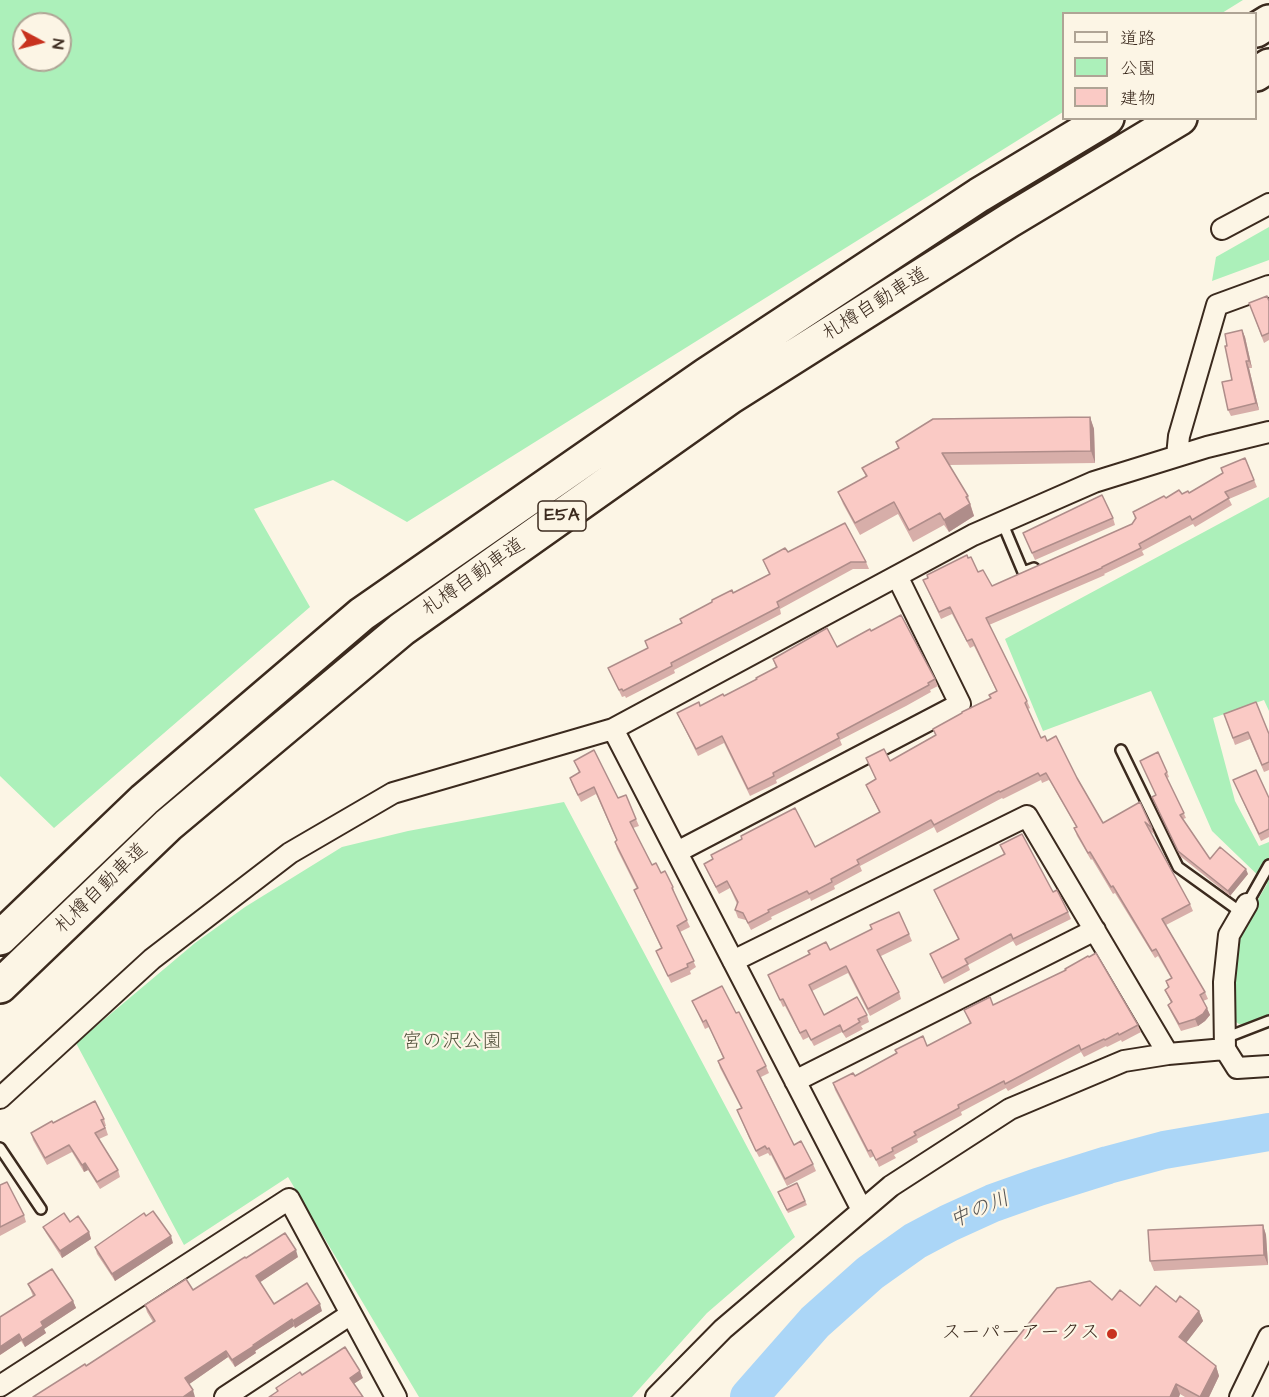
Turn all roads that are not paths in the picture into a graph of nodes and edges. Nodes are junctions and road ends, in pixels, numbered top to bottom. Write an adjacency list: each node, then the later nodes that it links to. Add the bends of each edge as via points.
1 (1104, 120): 17 (highway, 札樽自動車道 / E5A, via 979,195 706,375 362,614 144,800)
2 (1177, 120): 19 (highway, 札樽自動車道 / E5A, via 1010,220 730,398 402,629 168,825)
3 (1269, 204): 4 (street)
4 (1222, 229)
5 (1269, 286): 7 (street, via 1217,305 1179,436)
6 (1268, 433): 7 (street)
7 (1177, 456): 8 (street, via 1094,482)
8 (1002, 522): 9 (lane, via 1023,573); 10 (street)
9 (1045, 563)
10 (897, 576): 11 (street); 13 (street, via 960,704)
11 (613, 729): 13 (street); 25 (street, via 393,793 290,853 152,958)
12 (1121, 750): 15 (lane, via 1178,867)
13 (677, 852): 18 (street)
14 (1269, 865): 15 (lane)
15 (1245, 908): 21 (street, via 1228,934)
16 (1095, 930): 18 (street, via 1027,816); 22 (street); 24 (street)
17 (0, 938)
18 (733, 961): 24 (street)
19 (0, 987)
20 (1269, 1021): 21 (lane)
21 (1225, 1043): 22 (street); 23 (street, via 1237,1068)
22 (1168, 1054): 28 (street, via 1124,1061 1010,1109 891,1186)
23 (1269, 1066)
24 (795, 1081): 28 (street)
25 (0, 1098)
26 (0, 1148): 27 (lane)
27 (41, 1209)
28 (862, 1210): 34 (street, via 723,1329)
29 (351, 1314): 31 (street, via 289,1199); 32 (street); 33 (street)
30 (1269, 1337): 35 (street)
31 (0, 1386)
32 (225, 1397)
33 (396, 1397)
34 (656, 1397)
35 (1240, 1397)

